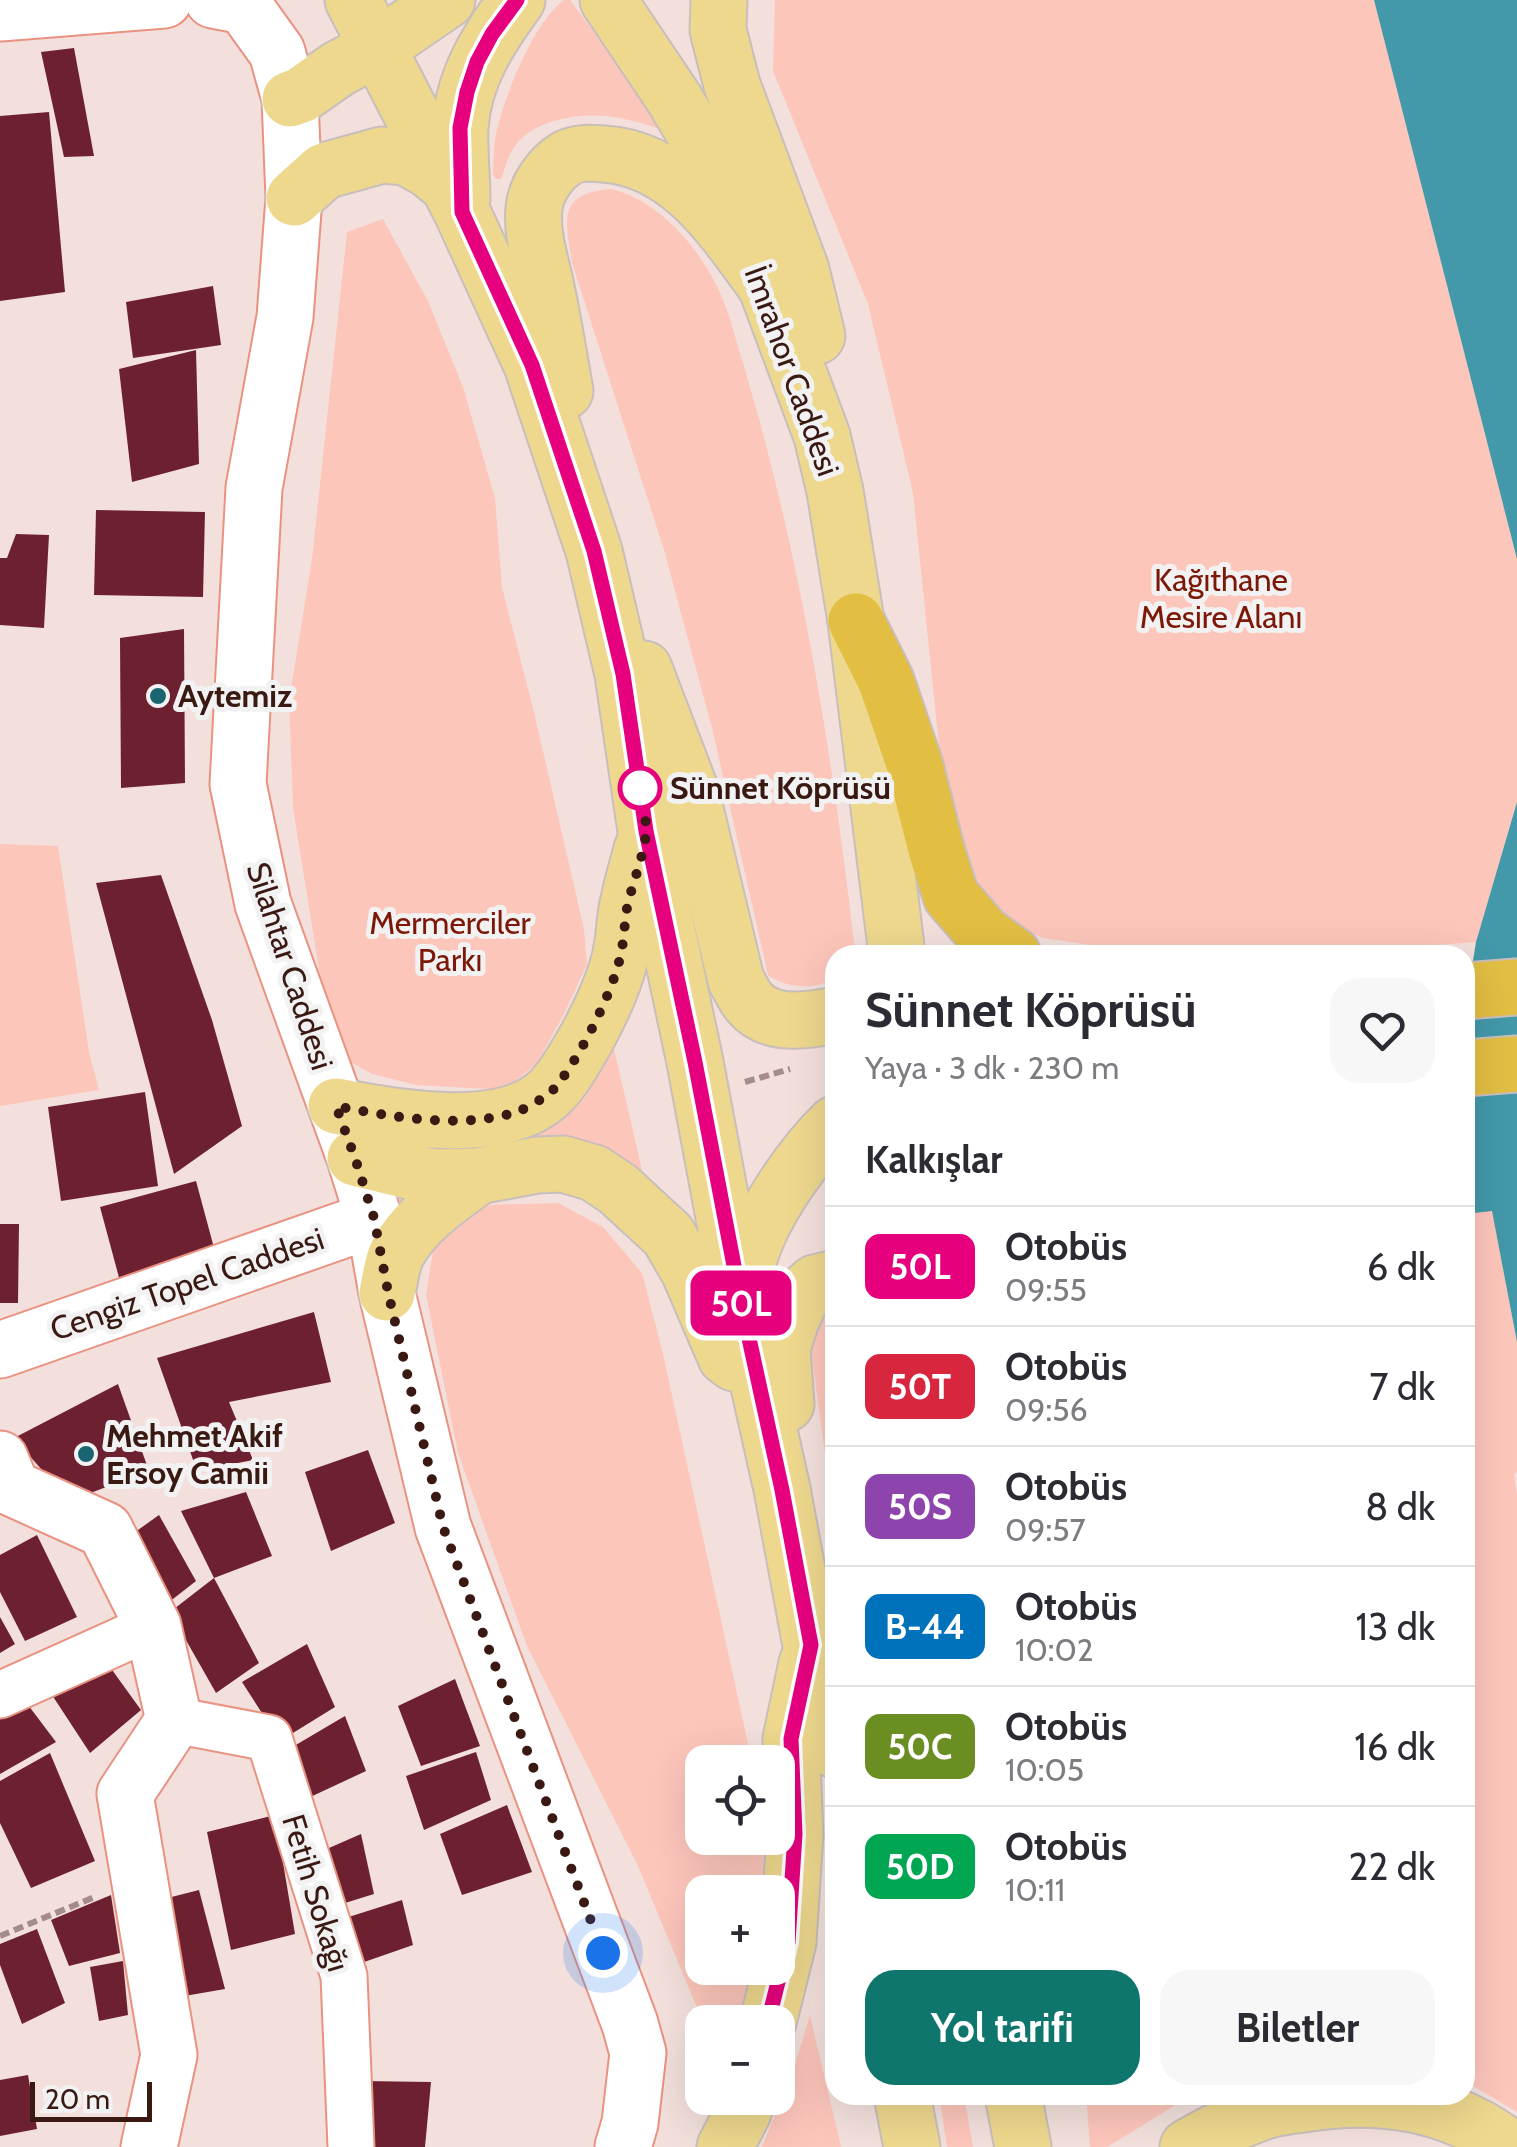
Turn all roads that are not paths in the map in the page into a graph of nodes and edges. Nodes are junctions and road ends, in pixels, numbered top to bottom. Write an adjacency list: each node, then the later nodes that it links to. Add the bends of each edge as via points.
1 (164, 0): 8 (main road)
2 (213, 0): 10 (main road, Silahtar Caddesi, via 244,6 276,52)
3 (352, 0): 9 (main road)
4 (447, 0): 9 (main road)
5 (517, 0): 12 (main road, via 492,34 467,92)
6 (608, 0): 13 (main road, İmrahor Caddesi, via 716,170)
7 (718, 0): 14 (main road, via 732,84 801,270 818,337)
8 (0, 13)
9 (377, 48): 10 (main road); 12 (main road)
10 (290, 99): 11 (main road, Silahtar Caddesi)
11 (294, 198): 12 (main road, via 324,171 382,155 406,157 428,169); 25 (main road, Silahtar Caddesi, via 286,317 254,488 238,784 264,904)
12 (456, 199): 15 (main road, via 532,365)
13 (766, 286): 14 (main road, İmrahor Caddesi); 15 (main road, via 708,209 656,170 590,153 570,156 543,182 535,225)
14 (822, 436): 16 (main road, İmrahor Caddesi)
15 (594, 551): 17 (main road, via 623,674); 22 (main road, via 691,792 736,980 764,1014)
16 (856, 621): 18 (main road, İmrahor Caddesi); 19 (highway, via 886,681 951,896)
17 (646, 831): 25 (main road, via 619,962 602,1009 551,1092 492,1118 384,1116); 32 (main road)
18 (896, 945)
19 (999, 945)
20 (1517, 988): 21 (highway)
21 (1475, 990)
22 (825, 1018)
23 (1517, 1064): 24 (highway)
24 (1475, 1067)
25 (336, 1106): 27 (main road, Silahtar Caddesi)
26 (825, 1135): 32 (main road, via 768,1216)
27 (355, 1158): 28 (main road, via 433,1177); 29 (main road, Silahtar Caddesi)
28 (478, 1176): 31 (main road, via 412,1230 395,1256); 34 (main road, via 563,1164 618,1189 668,1234 726,1356)
29 (374, 1218): 31 (main road, Silahtar Caddesi); 33 (main road, Cengiz Topel Caddesi)
30 (825, 1280): 36 (main road, via 802,1294 782,1348)
31 (388, 1292): 50 (main road, Silahtar Caddesi, via 443,1527 638,2053)
32 (740, 1297): 34 (main road)
33 (0, 1350)
34 (760, 1383): 36 (main road)
35 (0, 1459): 37 (main road, via 12,1488 106,1530)
36 (782, 1490): 38 (main road)
37 (153, 1626): 39 (street); 41 (main road)
38 (811, 1645): 40 (main road); 42 (main road, via 791,1739 795,1834 788,1942)
39 (0, 1695)
40 (825, 1706)
41 (174, 1720): 48 (main road, via 125,1794 169,2055); 49 (street, Fetih Sokağı, via 270,1738 344,1976)
42 (772, 2005)
43 (904, 2105): 52 (main road)
44 (1015, 2105): 53 (main road)
45 (1297, 2105): 54 (main road, via 1268,2110)
46 (1418, 2105): 55 (main road, via 1456,2116)
47 (741, 2115): 51 (main road)
48 (149, 2147)
49 (351, 2147)
50 (622, 2147)
51 (725, 2147)
52 (912, 2147)
53 (1023, 2147)
54 (1188, 2147)
55 (1508, 2147)

